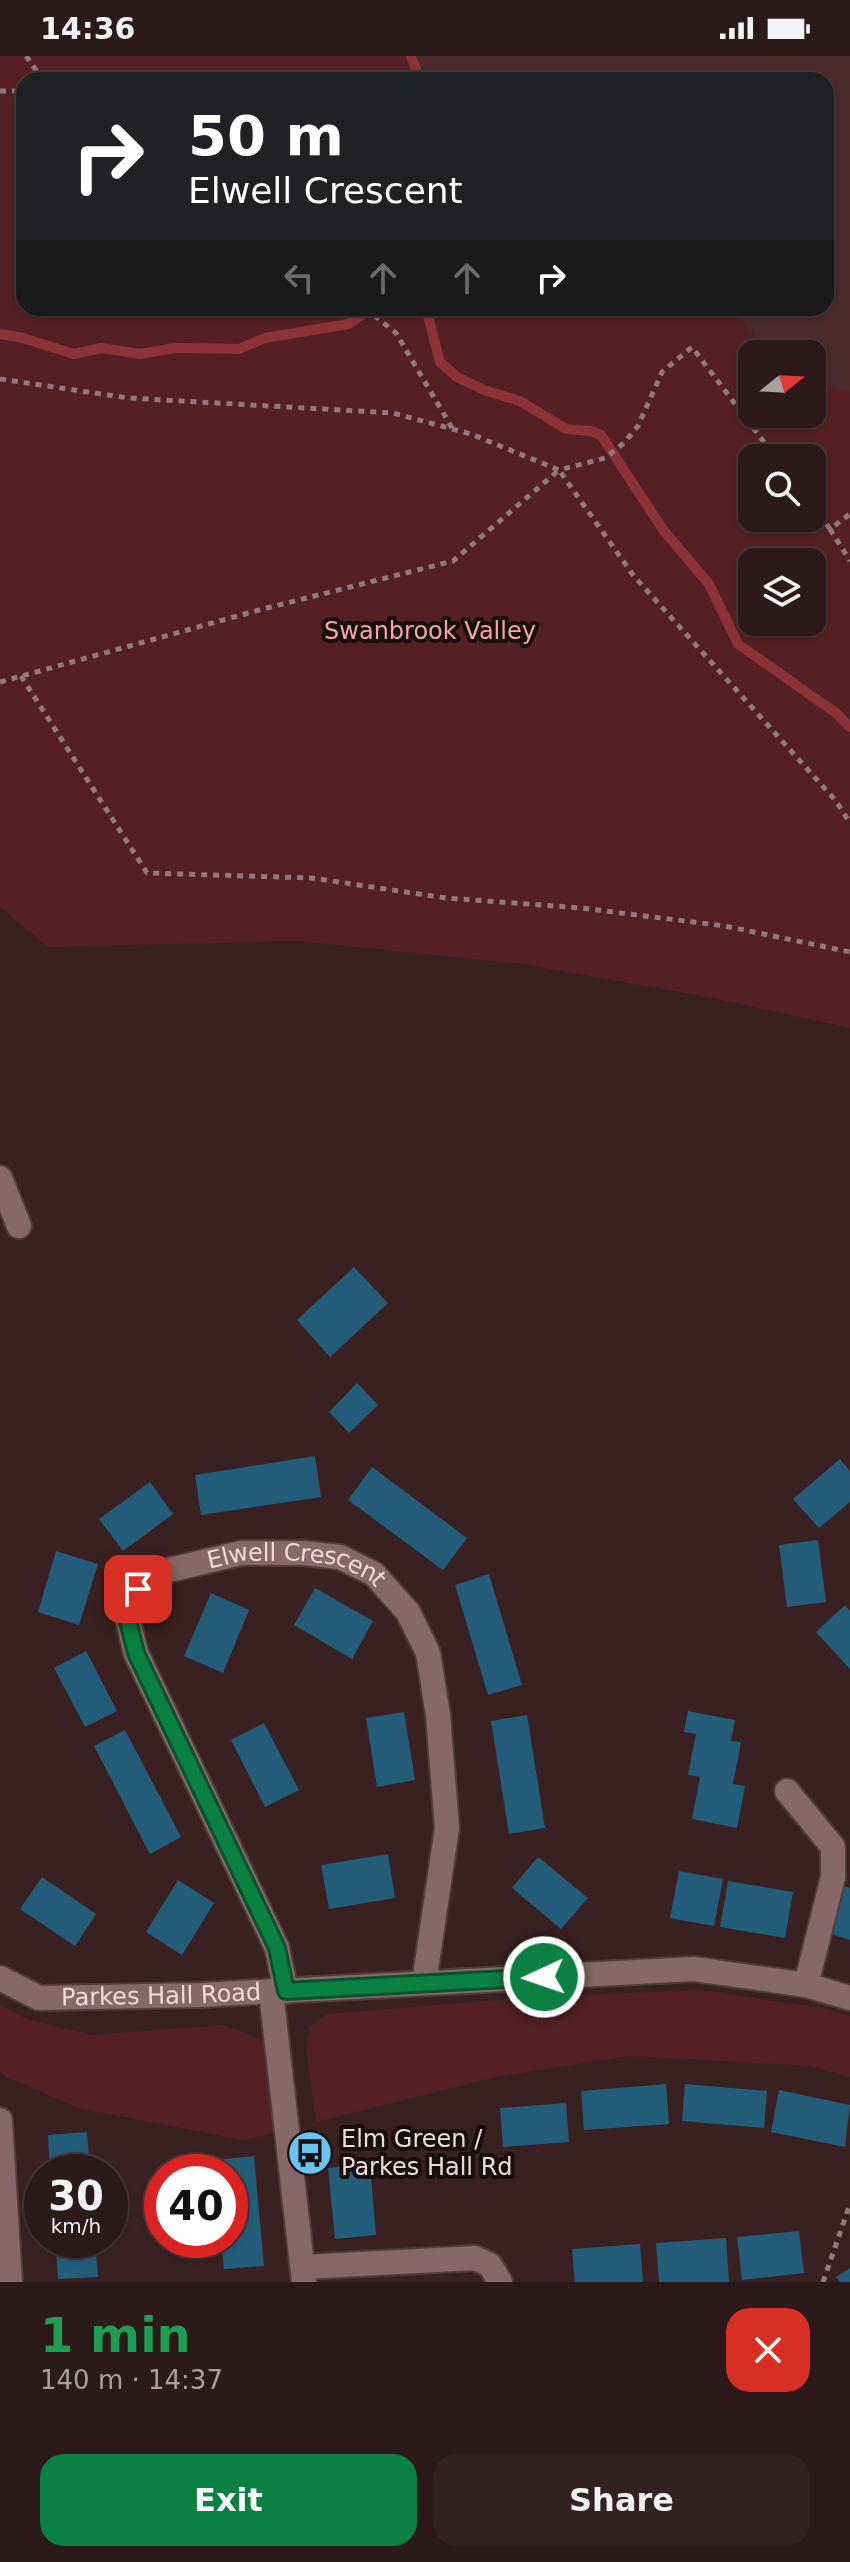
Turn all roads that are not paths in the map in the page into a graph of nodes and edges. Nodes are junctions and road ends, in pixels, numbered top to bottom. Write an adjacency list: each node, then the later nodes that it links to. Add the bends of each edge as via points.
1 (0, 1178): 2 (street)
2 (19, 1226)
3 (787, 1791): 6 (street, via 833,1847 833,1877)
4 (0, 1978): 7 (street, Parkes Hall Road, via 39,1998)
5 (424, 1983): 6 (street, Parkes Hall Road, via 694,1969); 7 (street, Parkes Hall Road); 7 (street, Elwell Crescent, via 447,1828 428,1653 408,1612 374,1574 340,1557 241,1553 161,1572 138,1589 127,1617 136,1653 277,1948)
6 (806, 1985): 8 (street, Parkes Hall Road)
7 (279, 1991): 10 (street, Elwell Crescent)
8 (850, 1998)
9 (0, 2120): 11 (street)
10 (303, 2274): 12 (street, via 475,2258 490,2265)
11 (10, 2282)
12 (500, 2282)

